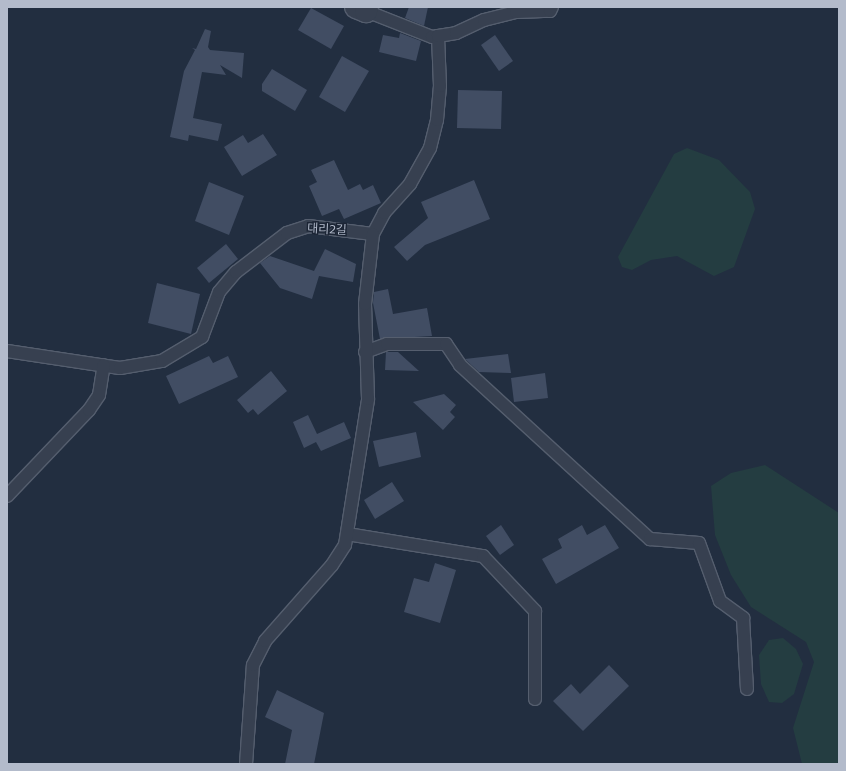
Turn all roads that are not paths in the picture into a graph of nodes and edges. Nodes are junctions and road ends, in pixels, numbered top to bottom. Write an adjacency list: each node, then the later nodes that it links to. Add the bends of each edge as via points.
1 (552, 7): 3 (lane, via 550,11 516,12 484,20 456,33)
2 (363, 8): 3 (lane, via 432,37)
3 (438, 36): 4 (lane, via 438,120 430,148 410,184 384,213)
4 (373, 234): 6 (lane, via 365,304); 7 (lane, 대리2길, via 308,226 287,232 236,272 219,292 202,337 156,363 120,368)
5 (7, 350): 7 (lane, 대리2길)
6 (365, 352): 9 (lane, via 368,399); 10 (lane, via 387,344 446,344 460,365 650,539 699,542 720,601 743,618)
7 (104, 365): 8 (lane, via 99,394 89,410)
8 (7, 496)
9 (347, 534): 11 (lane, via 483,556 535,611); 12 (lane, via 345,545 332,565 265,641 253,665)
10 (747, 689)
11 (535, 699)
12 (246, 764)

